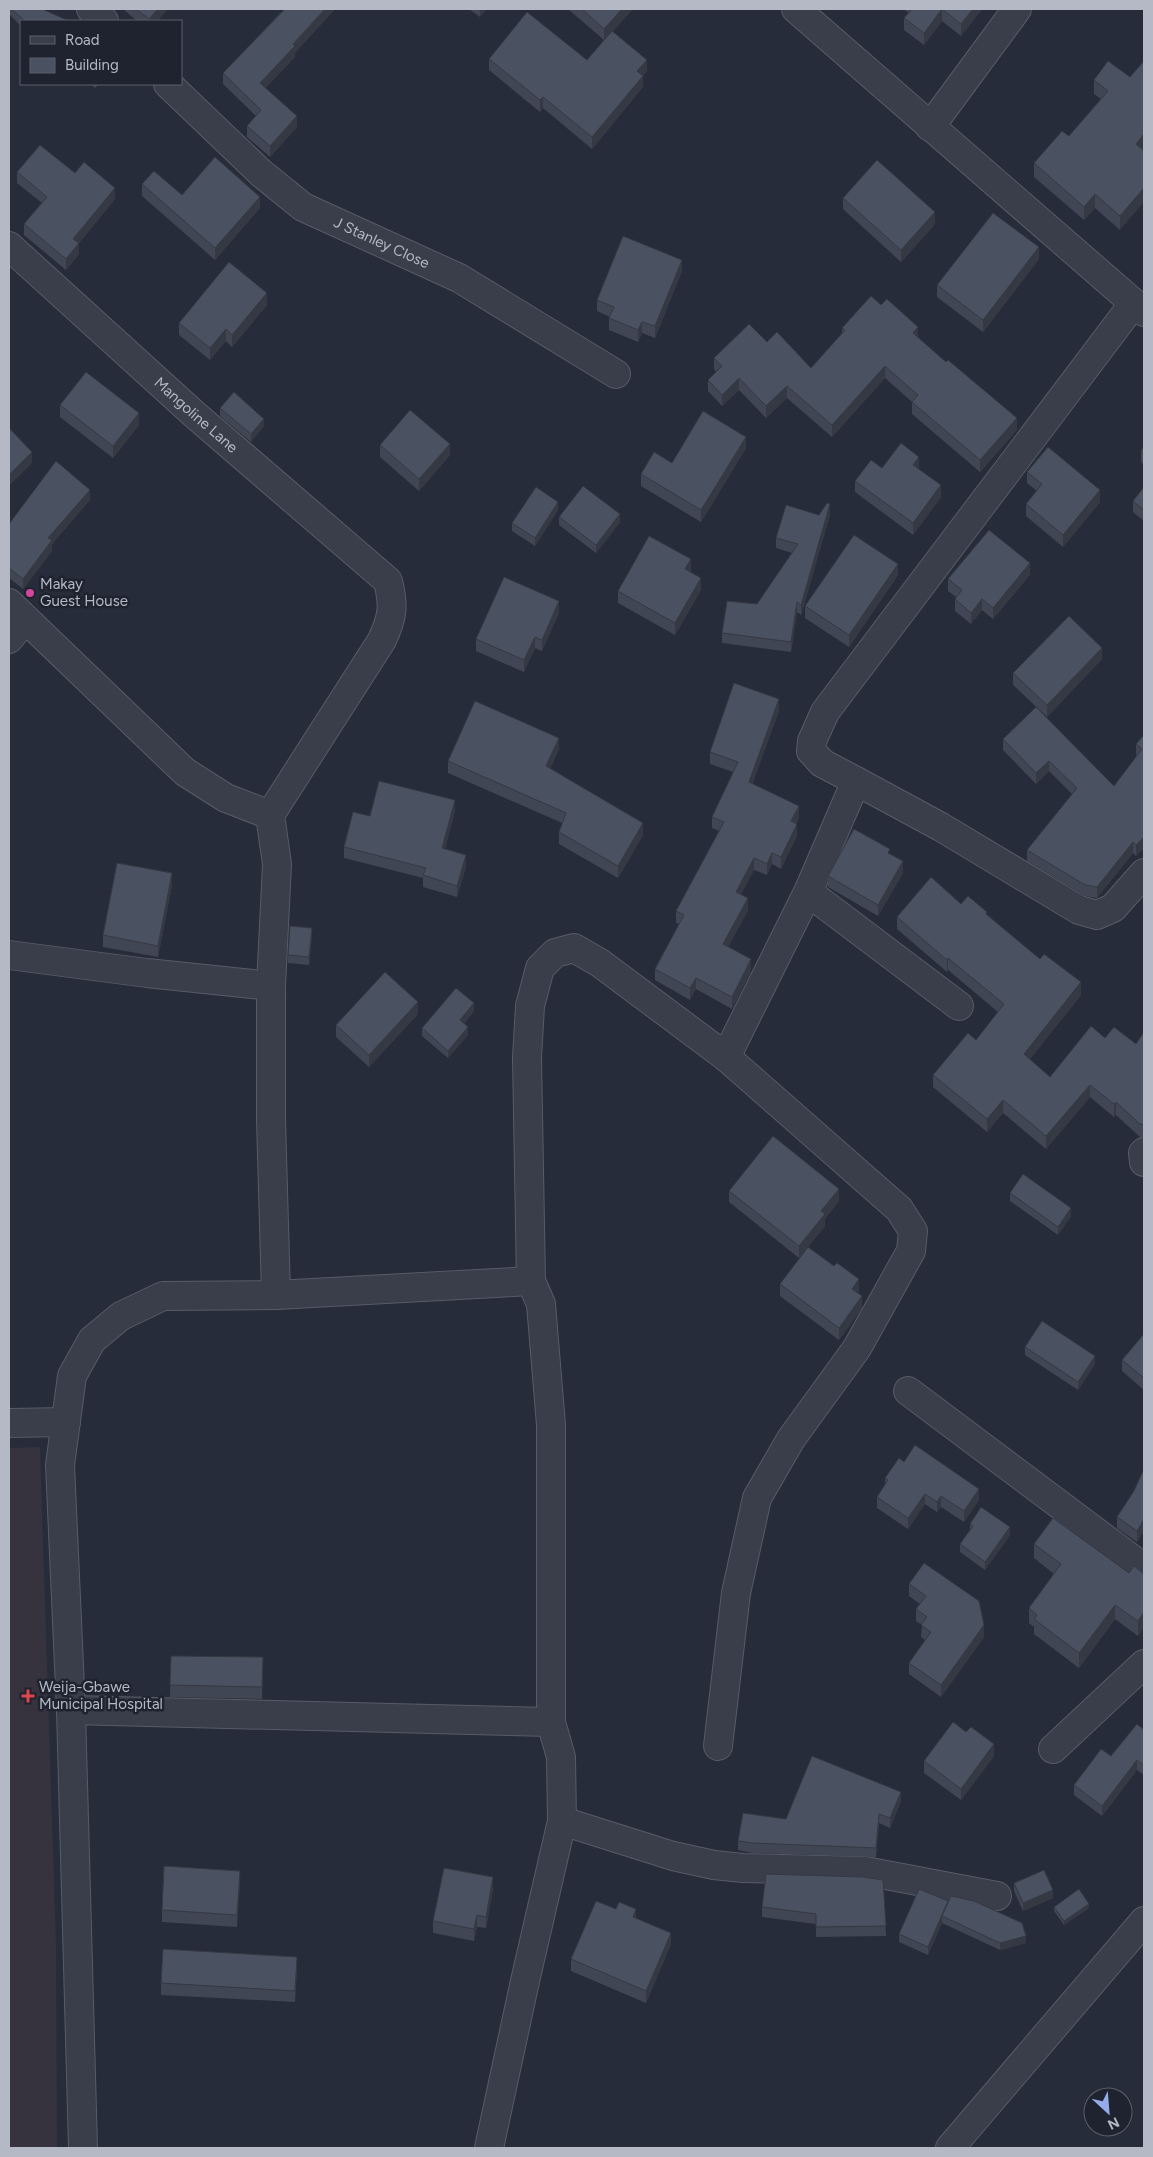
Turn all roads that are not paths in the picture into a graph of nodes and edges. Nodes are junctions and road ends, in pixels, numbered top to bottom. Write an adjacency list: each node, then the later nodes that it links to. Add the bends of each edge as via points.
1 (91, 9): 4 (street)
2 (796, 9): 6 (street)
3 (1017, 9): 6 (street)
4 (103, 20)
5 (169, 85): 9 (street, J Stanley Close, via 261,173 303,207 459,278)
6 (930, 126): 8 (street)
7 (9, 246): 12 (street, Mangoline Lane, via 194,414 388,581 393,603 391,620 382,640)
8 (1139, 307): 11 (street, via 825,712 812,741 812,751 822,763)
9 (616, 374)
10 (14, 621): 12 (street, via 185,772 226,798)
11 (856, 781): 13 (street, via 941,827 1079,910 1097,914 1113,908); 14 (street)
12 (270, 815): 16 (street, via 277,864)
13 (1144, 873)
14 (808, 892): 17 (street); 18 (street)
15 (9, 955): 16 (street)
16 (271, 986): 22 (street)
17 (959, 1006)
18 (726, 1057): 21 (street, via 600,963 574,948 555,953 540,968 530,1006 526,1058); 30 (street, via 899,1209 913,1232 911,1251 858,1348 791,1439 757,1498 736,1593)
19 (1144, 1152): 20 (street)
20 (1144, 1162)
21 (531, 1281): 22 (street); 29 (street, via 541,1304 551,1425)
22 (276, 1295): 24 (street, via 163,1296 121,1316 92,1340 72,1376)
23 (908, 1391): 26 (street)
24 (66, 1422): 25 (street); 28 (street, via 60,1465)
25 (9, 1423)
26 (1144, 1568)
27 (1144, 1664): 31 (street)
28 (71, 1710): 29 (street); 35 (street)
29 (551, 1722): 32 (street, via 561,1757)
30 (718, 1746)
31 (1053, 1749)
32 (562, 1821): 33 (street, via 673,1856 714,1865 865,1871); 36 (street)
33 (997, 1896)
34 (1144, 1921): 37 (street)
35 (83, 2148)
36 (489, 2148)
37 (950, 2148)

